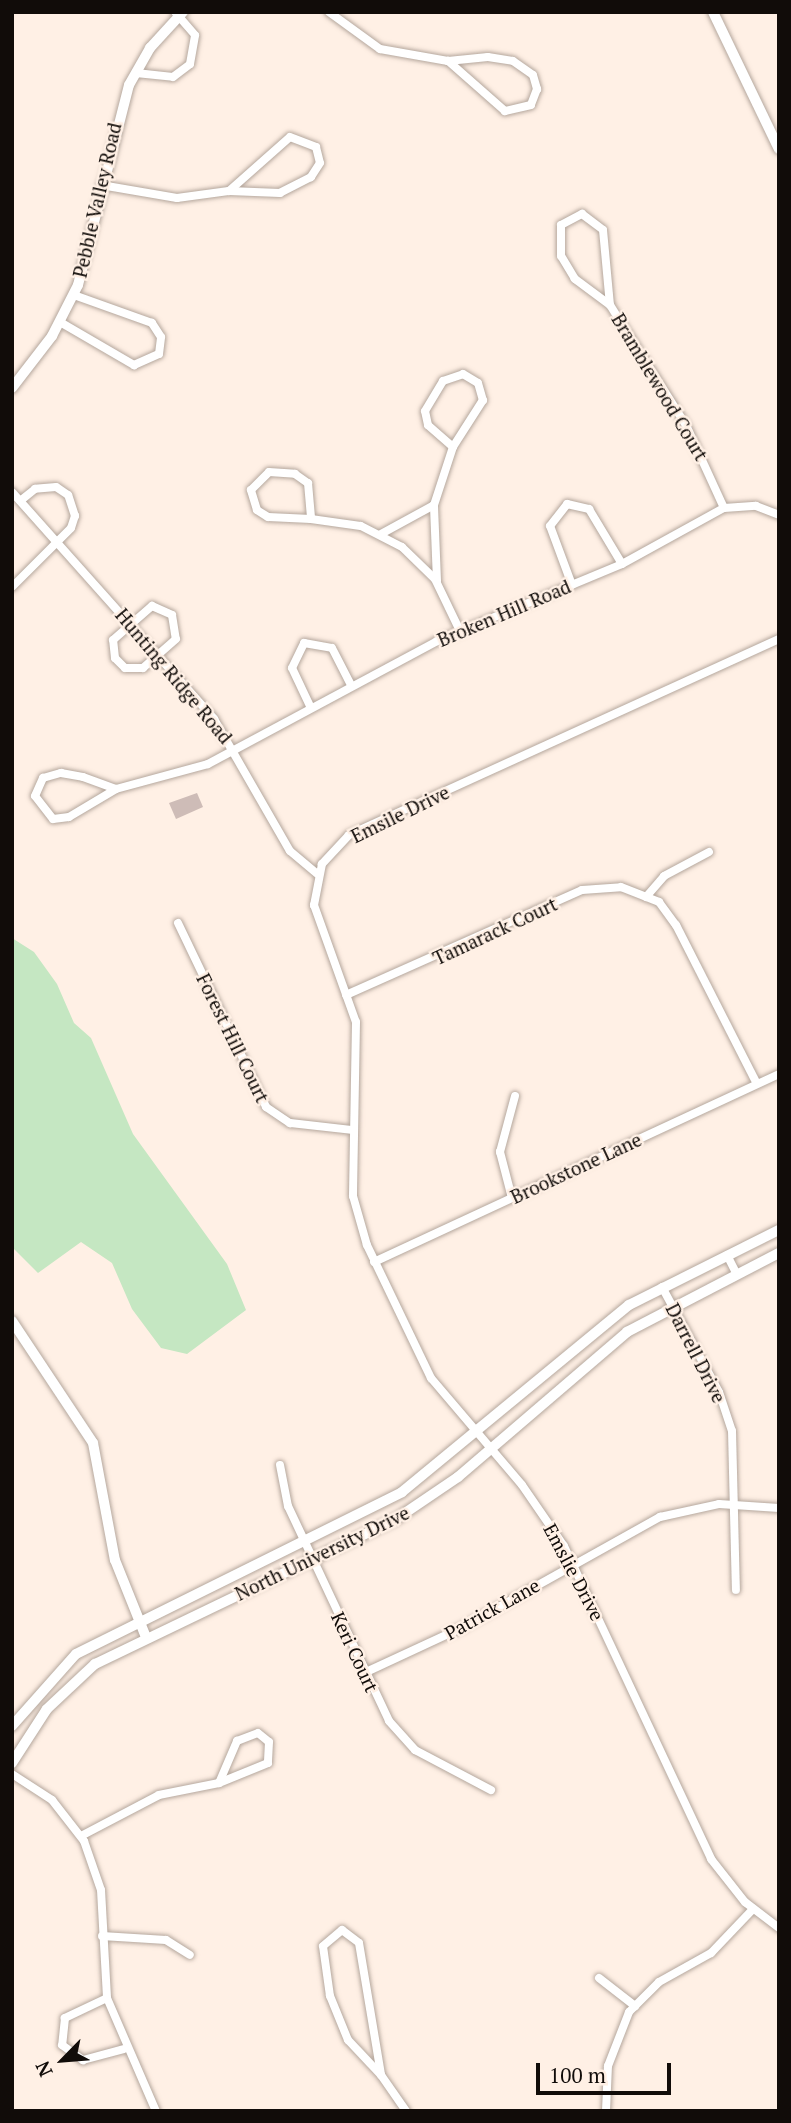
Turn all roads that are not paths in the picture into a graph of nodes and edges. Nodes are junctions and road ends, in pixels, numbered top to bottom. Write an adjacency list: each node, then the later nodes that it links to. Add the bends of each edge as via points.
1 (329, 12): 4 (street, via 380,49)
2 (713, 12): 6 (street)
3 (179, 14): 5 (street, Pebble Valley Road); 5 (street, via 196,40 190,64 173,77)
4 (448, 61): 4 (street, via 505,111 526,109 536,96 533,75 513,61)
5 (136, 72): 7 (street, Pebble Valley Road, via 118,111)
6 (779, 149)
7 (102, 185): 8 (street, via 177,198); 9 (street, Pebble Valley Road)
8 (229, 191): 8 (street, via 271,194 301,185 316,173 318,152 307,139 290,137)
9 (74, 295): 11 (street, Pebble Valley Road); 11 (street, via 152,323 161,337 159,354 134,365)
10 (610, 305): 10 (street, Bramblewood Court, via 603,230 589,215 570,217 558,233 561,256 575,279); 17 (street, Bramblewood Court, via 686,425)
11 (60, 322): 12 (street, Pebble Valley Road)
12 (12, 388)
13 (453, 447): 13 (street, via 483,400 481,387 467,375 443,381 426,407 428,425); 16 (street)
14 (12, 492): 15 (street, Hunting Ridge Road)
15 (20, 501): 21 (street, Hunting Ridge Road); 21 (street, via 49,486 68,495 74,523)
16 (434, 505): 20 (street); 23 (street)
17 (724, 508): 18 (street, Broken Hill Road, via 756,506); 22 (street, Broken Hill Road)
18 (779, 515)
19 (311, 519): 19 (street, via 313,494 305,478 274,472 256,480 251,500 260,513); 20 (street)
20 (381, 534): 23 (street, via 410,552)
21 (57, 541): 25 (street); 26 (street, Hunting Ridge Road)
22 (622, 564): 24 (street, Broken Hill Road); 24 (street, via 589,509 567,504 550,526)
23 (437, 584): 27 (street)
24 (572, 585): 27 (street, Broken Hill Road)
25 (12, 586)
26 (128, 621): 29 (street, Hunting Ridge Road); 29 (street, via 113,640 118,662 139,670); 29 (street, via 152,606 172,615 176,639)
27 (460, 631): 30 (street, Broken Hill Road)
28 (779, 639): 35 (street, Emsile Drive, via 349,835)
29 (159, 656): 32 (street, Hunting Ridge Road)
30 (351, 685): 31 (street, Broken Hill Road); 31 (street, via 332,648 304,643 292,668)
31 (310, 706): 32 (street, Broken Hill Road)
32 (235, 748): 33 (street, Broken Hill Road, via 188,773); 35 (street, Hunting Ridge Road, via 290,850)
33 (116, 789): 33 (street, via 57,773 42,780 36,800 45,816 61,820)
34 (709, 852): 36 (street, via 664,876)
35 (317, 874): 38 (street, via 314,905)
36 (646, 897): 38 (street, Tamarack Court, via 621,887 582,890); 40 (street, Tamarack Court, via 676,925)
37 (178, 923): 42 (street, Forest Hill Court, via 266,1107 290,1123)
38 (346, 995): 42 (street, via 356,1022)
39 (779, 1074): 40 (street, Brookstone Lane)
40 (757, 1084): 43 (street, Brookstone Lane)
41 (515, 1096): 43 (street, via 500,1152)
42 (352, 1130): 47 (street, Emslie Drive, via 358,1220)
43 (512, 1198): 47 (street, Brookstone Lane)
44 (779, 1230): 46 (street, North University Drive)
45 (779, 1253): 48 (street, North University Drive)
46 (727, 1255): 48 (street); 49 (street, North University Drive)
47 (374, 1262): 52 (street, Emslie Drive, via 431,1378)
48 (736, 1273): 50 (street, North University Drive)
49 (662, 1287): 50 (street, Darrell Drive); 52 (street, North University Drive, via 580,1342)
50 (671, 1305): 53 (street, North University Drive, via 598,1354); 55 (street, Darrell Drive, via 729,1419)
51 (12, 1321): 61 (street, via 93,1443 106,1526)
52 (478, 1434): 53 (street, Emslie Drive); 57 (street, North University Drive, via 402,1492)
53 (490, 1448): 58 (street, North University Drive, via 429,1498); 59 (street, Emslie Drive)
54 (280, 1465): 57 (street, Keri Court)
55 (736, 1503): 56 (street, Patrick Lane); 59 (street, Patrick Lane, via 660,1517); 60 (street, Darrell Drive)
56 (779, 1508)
57 (304, 1542): 58 (street, Keri Court); 61 (street, North University Drive)
58 (312, 1560): 62 (street, North University Drive); 63 (street, Keri Court)
59 (573, 1563): 63 (street, Patrick Lane); 70 (street, Emslie Drive, via 711,1859)
60 (736, 1590)
61 (138, 1619): 62 (street); 64 (street, North University Drive, via 76,1654)
62 (146, 1637): 65 (street, North University Drive, via 66,1688)
63 (364, 1673): 68 (street, Keri Court, via 400,1736 432,1761)
64 (12, 1726)
65 (12, 1763)
66 (12, 1774): 69 (street, via 52,1800)
67 (219, 1783): 67 (street, via 268,1763 271,1751 264,1736 252,1732 237,1741); 69 (street, via 159,1794)
68 (491, 1790)
69 (81, 1836): 72 (street, via 99,1879)
70 (752, 1909): 71 (street, Emslie Drive); 76 (street, via 710,1953 659,1982)
71 (779, 1927)
72 (102, 1936): 73 (street, via 166,1940); 75 (street)
73 (190, 1955)
74 (599, 1978): 76 (street)
75 (107, 1998): 77 (street); 77 (street, via 71,2012 60,2039 68,2054 83,2060)
76 (635, 2006): 81 (street, via 612,2049)
77 (124, 2049): 79 (street)
78 (381, 2075): 78 (street, via 359,1943 352,1932 338,1931 323,1946 330,1996 348,2040); 80 (street)
79 (156, 2111)
80 (406, 2111)
81 (606, 2111)

